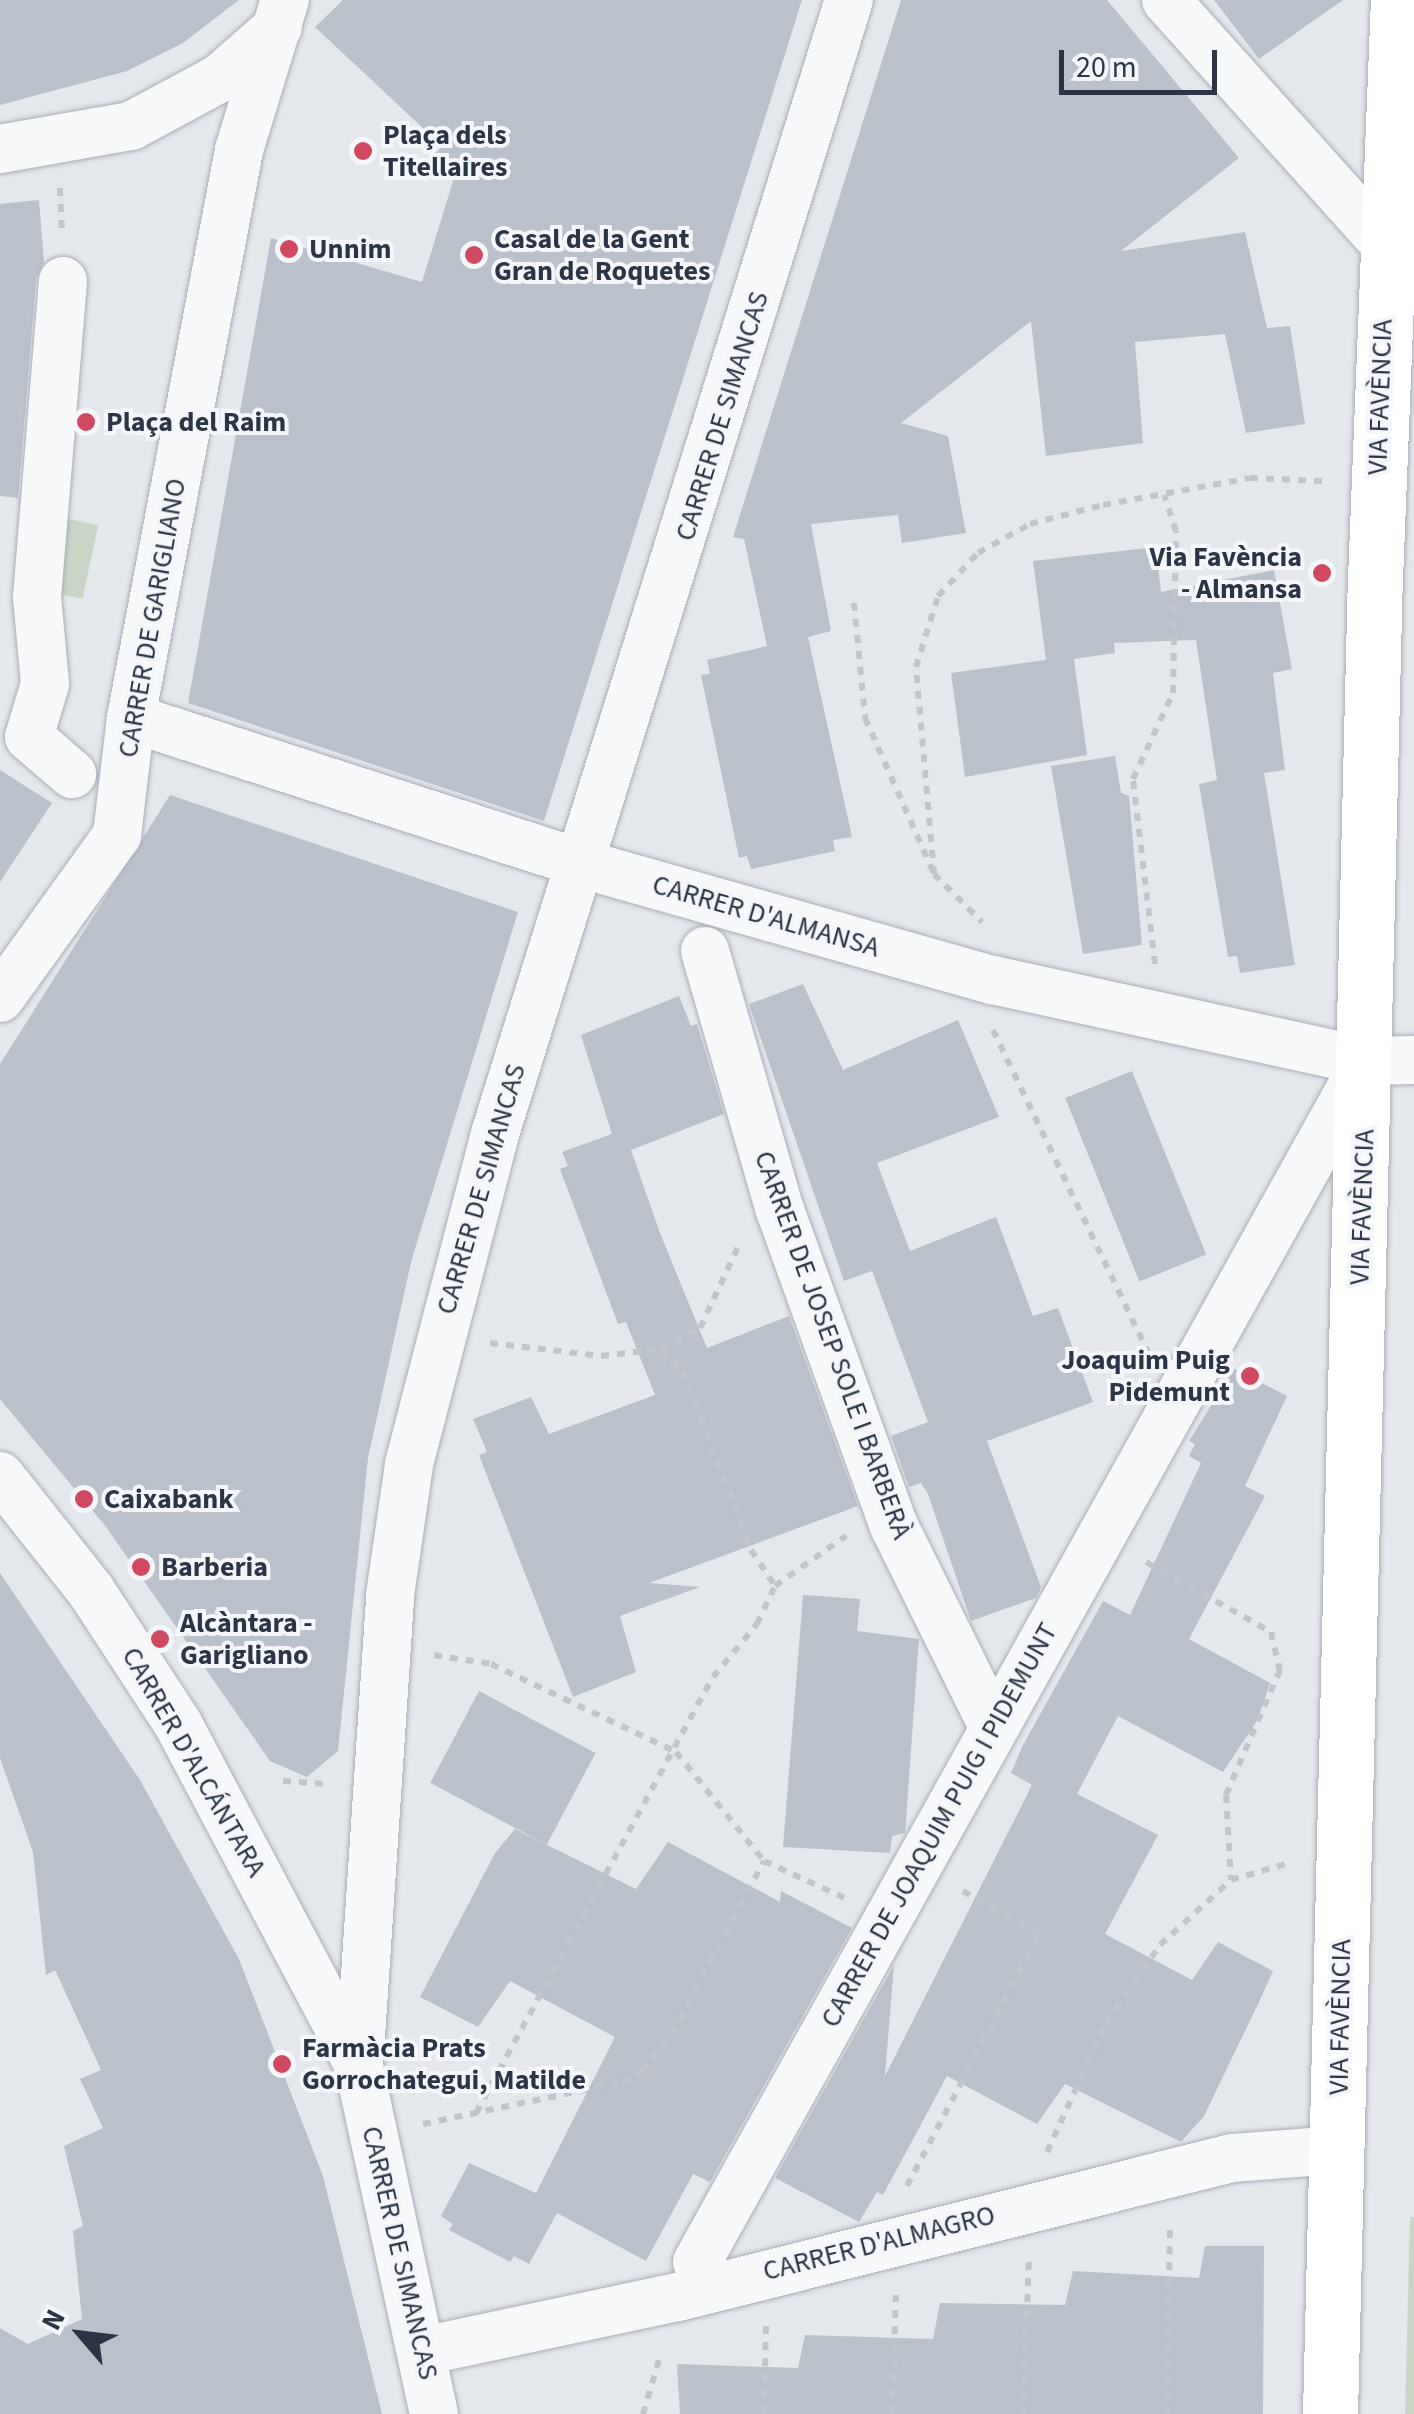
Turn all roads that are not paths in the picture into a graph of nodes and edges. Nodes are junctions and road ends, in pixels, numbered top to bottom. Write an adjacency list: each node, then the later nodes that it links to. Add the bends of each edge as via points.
1 (850, 0): 10 (street, CARRER DE SIMANCAS)
2 (1166, 0): 6 (street)
3 (1398, 0): 6 (street, VIA FAVÈNCIA)
4 (288, 10): 5 (street, via 197,93 130,126); 8 (street, CARRER DE GARIGLIANO, via 240,150)
5 (0, 149)
6 (1385, 244): 13 (street, VIA FAVÈNCIA)
7 (63, 281): 9 (street, via 38,580 58,686 29,737)
8 (130, 718): 10 (street, CARRER D'ALMANSA); 12 (street, CARRER DE GARIGLIANO, via 117,835)
9 (72, 774)
10 (582, 864): 13 (street, CARRER D'ALMANSA, via 993,980); 16 (street, CARRER DE SIMANCAS, via 489,1155 409,1464 390,1595)
11 (705, 951): 15 (street, CARRER DE JOSEP SOLE I BARBERÀ, via 780,1210 894,1526)
12 (0, 998)
13 (1390, 1060): 15 (street, CARRER DE JOAQUIM PUIG I PIDEMUNT, via 1180,1388); 17 (street, VIA FAVÈNCIA)
14 (0, 1476): 16 (street, CARRER D'ALCÁNTARA, via 91,1591 178,1724)
15 (993, 1726): 18 (street, CARRER DE JOAQUIM PUIG I PIDEMUNT)
16 (359, 2066): 19 (street, CARRER DE SIMANCAS, via 401,2283)
17 (1337, 2150): 19 (street, CARRER D'ALMAGRO, via 1222,2160 678,2297); 21 (street, VIA FAVÈNCIA)
18 (697, 2262)
19 (424, 2351): 20 (street, CARRER DE SIMANCAS)
20 (434, 2414)
21 (1330, 2414)

